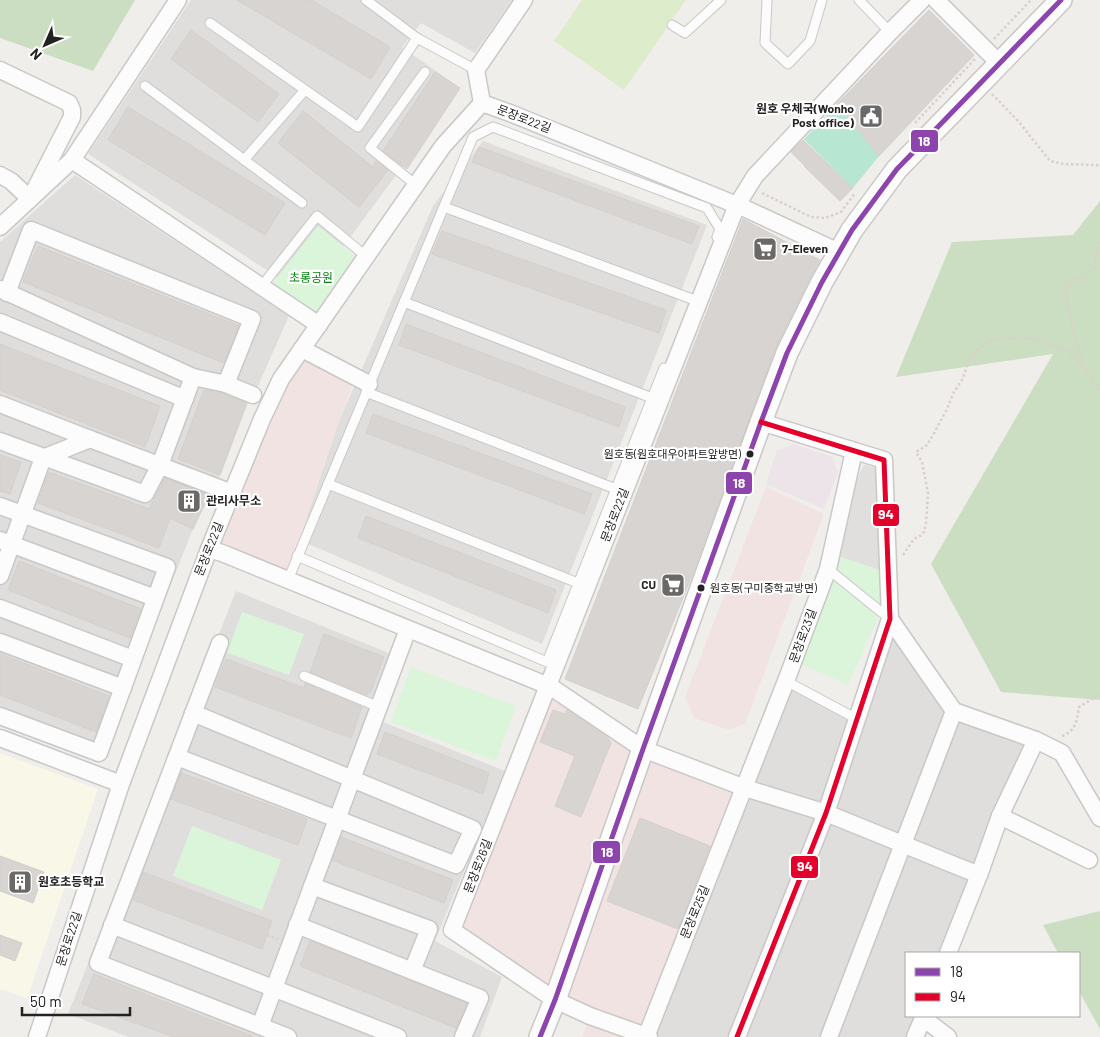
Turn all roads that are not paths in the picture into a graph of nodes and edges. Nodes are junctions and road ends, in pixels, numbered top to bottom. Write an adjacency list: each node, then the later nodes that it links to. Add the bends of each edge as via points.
1 (178, 0): 22 (street)
2 (366, 0): 14 (lane)
3 (524, 0): 17 (street)
4 (721, 0): 12 (lane, via 685,33)
5 (767, 0): 6 (lane, via 765,43 788,64 810,42)
6 (822, 0)
7 (859, 0): 13 (lane)
8 (922, 0): 13 (street)
9 (936, 0): 15 (street)
10 (1061, 0): 15 (street)
11 (210, 23): 20 (lane)
12 (672, 25)
13 (890, 32): 28 (street, via 755,176)
14 (417, 38): 17 (lane); 20 (lane, via 358,128)
15 (1000, 64): 31 (street, via 897,169)
16 (0, 70): 26 (street, via 69,103 72,110 72,117)
17 (476, 70): 21 (street)
18 (425, 72): 25 (lane, via 370,148)
19 (145, 86): 23 (lane)
20 (305, 90): 23 (lane)
21 (482, 103): 25 (street, 문장로22길, via 443,146); 28 (street, 문장로22길)
22 (72, 160): 26 (street); 33 (street)
23 (244, 160): 27 (lane)
24 (0, 175): 26 (street)
25 (416, 185): 32 (street, 문장로22길)
26 (30, 199): 30 (street)
27 (302, 203)
28 (737, 205): 31 (street, 문장로22길); 74 (street, 문장로22길)
29 (444, 207): 35 (lane); 35 (lane, via 473,137 493,127 707,208 720,229); 36 (lane)
30 (0, 227)
31 (839, 252): 47 (street, via 787,353)
32 (367, 257): 33 (lane, via 317,216); 38 (street, 문장로22길)
33 (261, 287): 38 (street)
34 (4, 291): 40 (street); 41 (street, via 31,230 252,319)
35 (692, 299): 44 (lane)
36 (404, 302): 42 (lane); 44 (lane)
37 (0, 322): 45 (street)
38 (319, 325): 39 (street, 문장로22길)
39 (302, 349): 42 (street); 55 (street, 문장로22길, via 262,419)
40 (193, 377): 41 (street); 45 (street)
41 (226, 384): 43 (street)
42 (368, 388): 53 (lane); 54 (lane)
43 (254, 395)
44 (652, 398): 54 (lane)
45 (185, 399): 52 (street)
46 (0, 404): 48 (street)
47 (761, 422): 50 (street); 83 (street)
48 (90, 439): 51 (street); 52 (street)
49 (0, 441): 51 (street)
50 (854, 451): 61 (street, 문장로23길); 67 (street, via 884,460)
51 (43, 458): 52 (street, via 145,494); 57 (street)
52 (160, 465): 55 (street)
53 (328, 484): 60 (lane); 64 (lane)
54 (616, 489): 64 (lane)
55 (232, 493): 59 (street, 문장로22길)
56 (0, 506): 57 (street)
57 (23, 514): 58 (street); 65 (street, via 167,567)
58 (6, 542): 62 (street); 65 (street)
59 (209, 549): 63 (street); 86 (street, 문장로22길)
60 (298, 556): 63 (lane); 64 (lane, via 547,662)
61 (828, 569): 67 (lane); 73 (street, 문장로23길)
62 (0, 576)
63 (288, 580): 68 (street)
64 (578, 583)
65 (155, 598): 71 (street)
66 (0, 608): 71 (street)
67 (890, 619): 77 (street); 80 (street)
68 (408, 629): 74 (street); 76 (street)
69 (0, 642): 75 (street)
70 (220, 643): 78 (street)
71 (133, 660): 75 (street)
72 (304, 676): 76 (lane)
73 (786, 682): 80 (lane); 87 (street, 문장로23길)
74 (548, 686): 83 (street); 101 (street, 문장로26길, via 452,930)
75 (123, 688): 79 (street, via 100,753)
76 (379, 707): 85 (street)
77 (954, 712): 82 (street); 92 (street)
78 (193, 713): 84 (street); 85 (street)
79 (0, 716)
80 (856, 719): 88 (street)
81 (0, 738): 86 (street)
82 (1039, 741): 89 (street); 90 (street, via 1062,752)
83 (643, 749): 87 (street); 101 (street)
84 (177, 757): 91 (street); 96 (street)
85 (352, 779): 91 (street); 91 (street, via 473,829 456,866)
86 (121, 784): 104 (street, 문장로22길)
87 (744, 788): 88 (street); 109 (street, 문장로25길)
88 (826, 814): 92 (street); 110 (street)
89 (1000, 816): 93 (street); 94 (street)
90 (1100, 818)
91 (337, 819): 95 (street)
92 (902, 844): 94 (street); 111 (street)
93 (1089, 860)
94 (979, 876): 98 (street)
95 (312, 886): 97 (street); 99 (street, via 429,929)
96 (112, 925): 100 (street); 103 (street, via 98,963)
97 (297, 925): 99 (street); 100 (street)
98 (948, 952)
99 (412, 971): 107 (street, via 480,998)
100 (274, 988): 103 (street); 106 (street)
101 (555, 1000): 108 (street); 109 (street)
102 (923, 1017): 112 (street); 113 (street)
103 (260, 1026): 105 (street)
104 (37, 1037)
105 (288, 1037)
106 (398, 1037)
107 (463, 1037)
108 (540, 1037)
109 (647, 1037)
110 (737, 1037)
111 (829, 1037)
112 (915, 1037)
113 (948, 1037)

